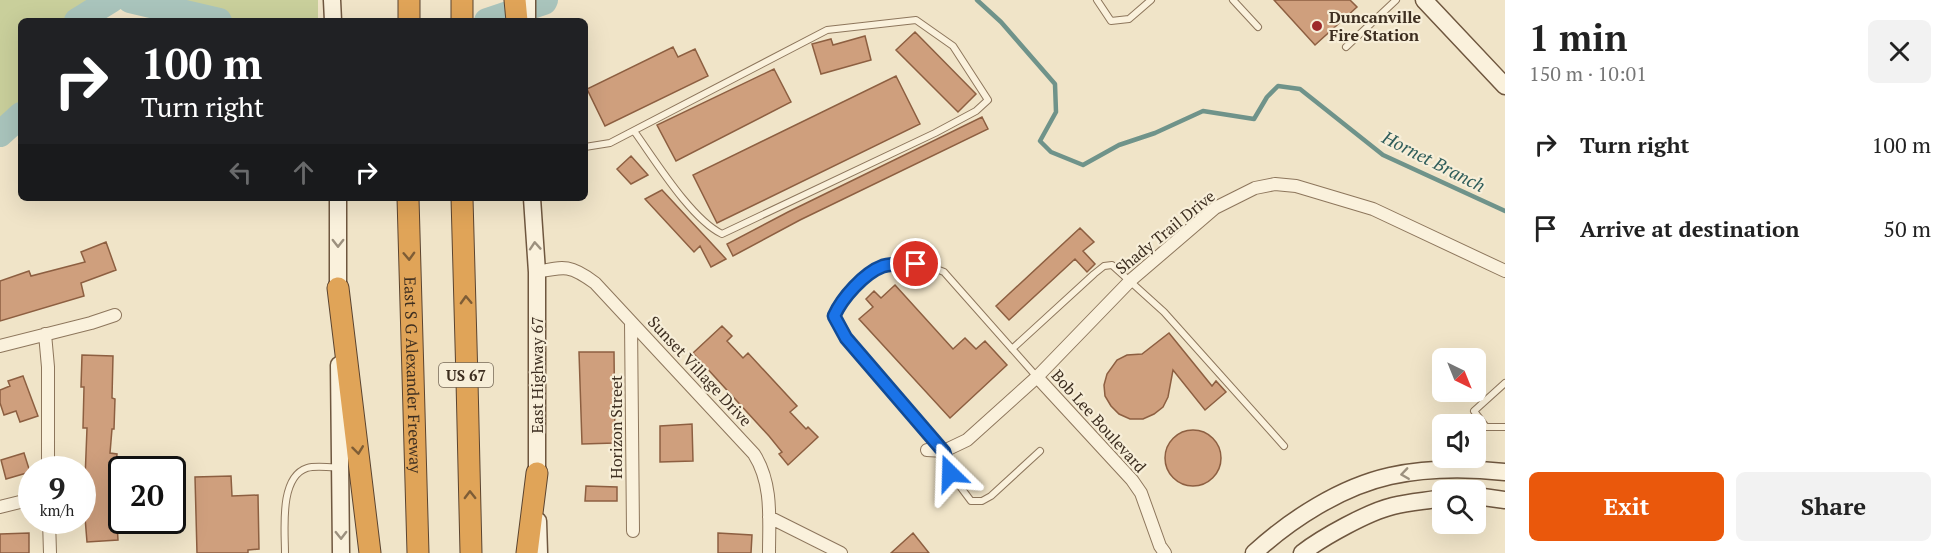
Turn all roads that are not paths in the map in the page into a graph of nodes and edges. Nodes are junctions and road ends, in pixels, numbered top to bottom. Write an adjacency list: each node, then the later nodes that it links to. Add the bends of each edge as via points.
1 (332, 0): 11 (main road)
2 (409, 0): 12 (highway)
3 (462, 0): 13 (highway)
4 (515, 0): 14 (highway)
5 (527, 0): 15 (main road)
6 (1097, 0): 7 (lane, via 1111,21 1129,19)
7 (1151, 0)
8 (1233, 0): 16 (lane)
9 (1396, 0): 17 (lane)
10 (1424, 0): 18 (main road)
11 (333, 18)
12 (409, 18)
13 (462, 18)
14 (517, 18)
15 (527, 18)
16 (1258, 27)
17 (1346, 47)
18 (1505, 86)
19 (634, 131): 19 (lane, via 827,30 916,20 954,46 988,100 935,133 722,234 711,228 683,197); 20 (lane, via 610,143)
20 (588, 147)
21 (338, 201): 28 (main road, one-way to 28)
22 (408, 201): 57 (highway, East S G Alexander Freeway, one-way to 57)
23 (462, 201): 58 (highway, US 67, one-way to 23)
24 (532, 201): 26 (main road, East Highway 67, one-way to 24)
25 (1505, 271): 27 (street, Shady Trail Drive, via 1373,209 1296,186 1275,184 1256,188 1215,208)
26 (537, 272): 30 (street, Sunset Village Drive, via 563,266 573,269 595,284); 43 (main road, East Highway 67)
27 (1131, 280): 33 (lane, via 1113,265 1104,266); 34 (street, Shady Trail Drive); 37 (lane)
28 (338, 288): 42 (main road); 56 (highway, one-way to 56)
29 (116, 315): 31 (street)
30 (631, 322): 50 (street, Sunset Village Drive, via 754,454 763,468); 51 (street, Horizon Street)
31 (45, 334): 32 (street); 41 (street)
32 (0, 346)
33 (1012, 349): 34 (lane); 40 (lane, via 944,272 930,266 883,266 840,302 834,316 846,338)
34 (1037, 377): 40 (street, Shady Trail Drive, via 982,428); 63 (street, Bob Lee Boulevard, via 1132,480)
35 (1505, 383): 36 (lane, via 1474,411 1486,427)
36 (1505, 427)
37 (1284, 446)
38 (927, 450): 40 (street)
39 (1040, 451): 40 (lane, via 982,501 971,501 950,473)
40 (944, 452)
41 (48, 456)
42 (340, 467): 54 (lane, via 307,468 289,485); 55 (main road, one-way to 55)
43 (537, 472): 59 (highway); 60 (main road, East Highway 67)
44 (1505, 472): 64 (main road, one-way to 64, via 1436,471 1389,477 1311,510)
45 (1486, 497): 47 (main road)
46 (1432, 500): 65 (main road, via 1390,507)
47 (1505, 500)
48 (18, 502): 49 (street)
49 (0, 507)
50 (769, 517): 61 (street, Sunset Village Drive); 62 (street)
51 (633, 531)
52 (49, 534): 53 (street)
53 (50, 553)
54 (285, 553)
55 (341, 553)
56 (370, 553)
57 (418, 553)
58 (471, 553)
59 (527, 553)
60 (539, 553)
61 (769, 553)
62 (841, 553)
63 (1165, 553)
64 (1254, 553)
65 (1302, 553)

